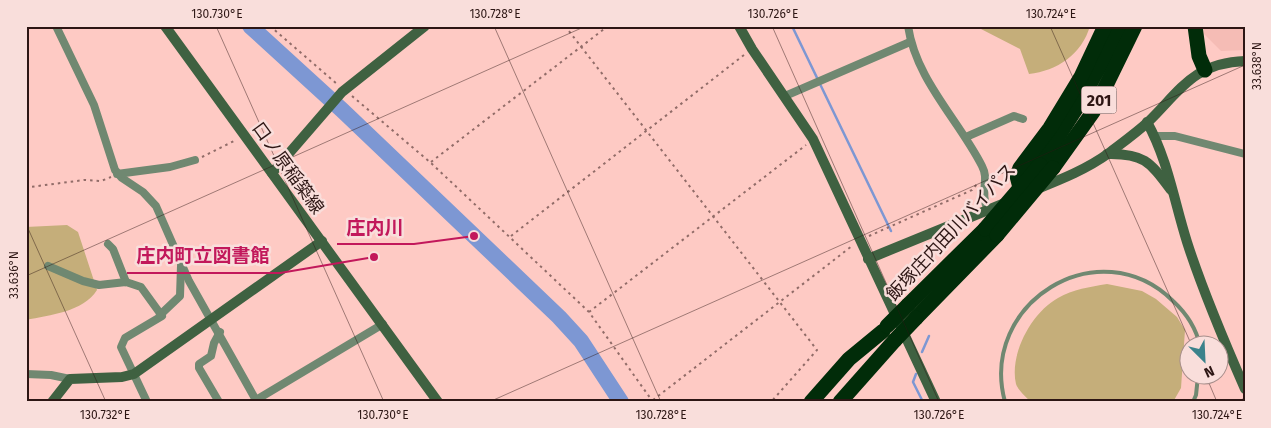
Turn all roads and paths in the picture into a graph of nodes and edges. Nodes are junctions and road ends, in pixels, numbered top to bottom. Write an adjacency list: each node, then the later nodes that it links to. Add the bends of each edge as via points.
1 (56, 26): 33 (street, via 94,105)
2 (165, 26): 32 (street, 口ノ原稲築線)
3 (270, 26): 18 (path)
4 (424, 26): 18 (street)
5 (565, 26): 14 (path)
6 (608, 26): 14 (path)
7 (739, 26): 15 (street)
8 (908, 26): 13 (street)
9 (1105, 26): 36 (highway, via 1081,77 1050,128 1020,168 1018,176)
10 (1121, 26): 31 (highway, 飯塚庄内田川バイパス / 201)
11 (1135, 26): 31 (highway, 飯塚庄内田川バイパス / 201, via 1093,112)
12 (1195, 26): 17 (highway, via 1199,56)
13 (910, 42): 19 (street); 24 (street, via 926,78)
14 (581, 47): 22 (path); 30 (path)
15 (752, 49): 19 (street); 22 (path)
16 (1245, 61): 17 (street)
17 (1205, 70): 21 (street, via 1182,85)
18 (343, 91): 30 (path); 32 (street)
19 (785, 96): 26 (street)
20 (1023, 119): 24 (street, via 1014,116)
21 (1147, 122): 23 (street); 27 (street)
22 (646, 131): 39 (path); 40 (path)
23 (1155, 136): 28 (street, via 1175,136); 37 (street, via 1169,171)
24 (966, 137): 38 (street, via 983,168 986,178 982,198)
25 (238, 139): 29 (path)
26 (814, 139): 39 (path); 41 (street)
27 (1107, 154): 36 (street, via 1073,174); 37 (street, via 1140,156 1160,175)
28 (1245, 154)
29 (195, 160): 33 (street)
30 (431, 163): 40 (path)
31 (1046, 167): 55 (highway, 飯塚庄内田川バイパス / 201, bridge, via 991,232)
32 (272, 173): 42 (street, 口ノ原稲築線)
33 (117, 174): 35 (path, via 101,181 84,180); 45 (street, via 151,199)
34 (977, 184): 41 (path, via 972,190)
35 (26, 189)
36 (1022, 195): 38 (street)
37 (1174, 195): 60 (street, via 1195,266)
38 (988, 210): 44 (street)
39 (713, 216): 48 (path); 49 (path)
40 (511, 236): 49 (path)
41 (859, 240): 44 (street); 48 (path)
42 (322, 241): 51 (street); 52 (street, 口ノ原稲築線)
43 (108, 244): 47 (street, via 114,249)
44 (868, 259): 72 (street)
45 (181, 265): 50 (street, via 180,296); 51 (street)
46 (48, 266): 47 (street, via 99,285)
47 (126, 282): 50 (street, via 141,287)
48 (780, 302): 63 (path); 67 (path, via 816,350)
49 (589, 312): 63 (path)
50 (160, 315): 57 (street, via 126,338 121,347)
51 (212, 319): 53 (street); 57 (street)
52 (382, 324): 62 (street); 66 (street, 口ノ原稲築線)
53 (220, 332): 62 (street); 65 (street, via 211,356 199,368)
54 (1197, 336): 73 (lane, via 1182,310 1156,286 1119,272 1080,275 1047,289 1019,314 1002,354 1000,386)
55 (888, 337): 68 (highway, via 849,359); 69 (highway, 飯塚庄内田川バイパス / 201); 70 (highway, 飯塚庄内田川バイパス / 201); 71 (highway)
56 (26, 374): 58 (street)
57 (134, 374): 58 (street); 64 (street)
58 (70, 379): 61 (street)
59 (1197, 386): 74 (lane)
60 (1245, 389)
61 (53, 401)
62 (257, 401)
63 (652, 401)
64 (147, 402)
65 (218, 402)
66 (438, 402)
67 (771, 402)
68 (811, 402)
69 (823, 402)
70 (840, 402)
71 (848, 402)
72 (936, 402)
73 (1004, 402)
74 (1193, 402)

